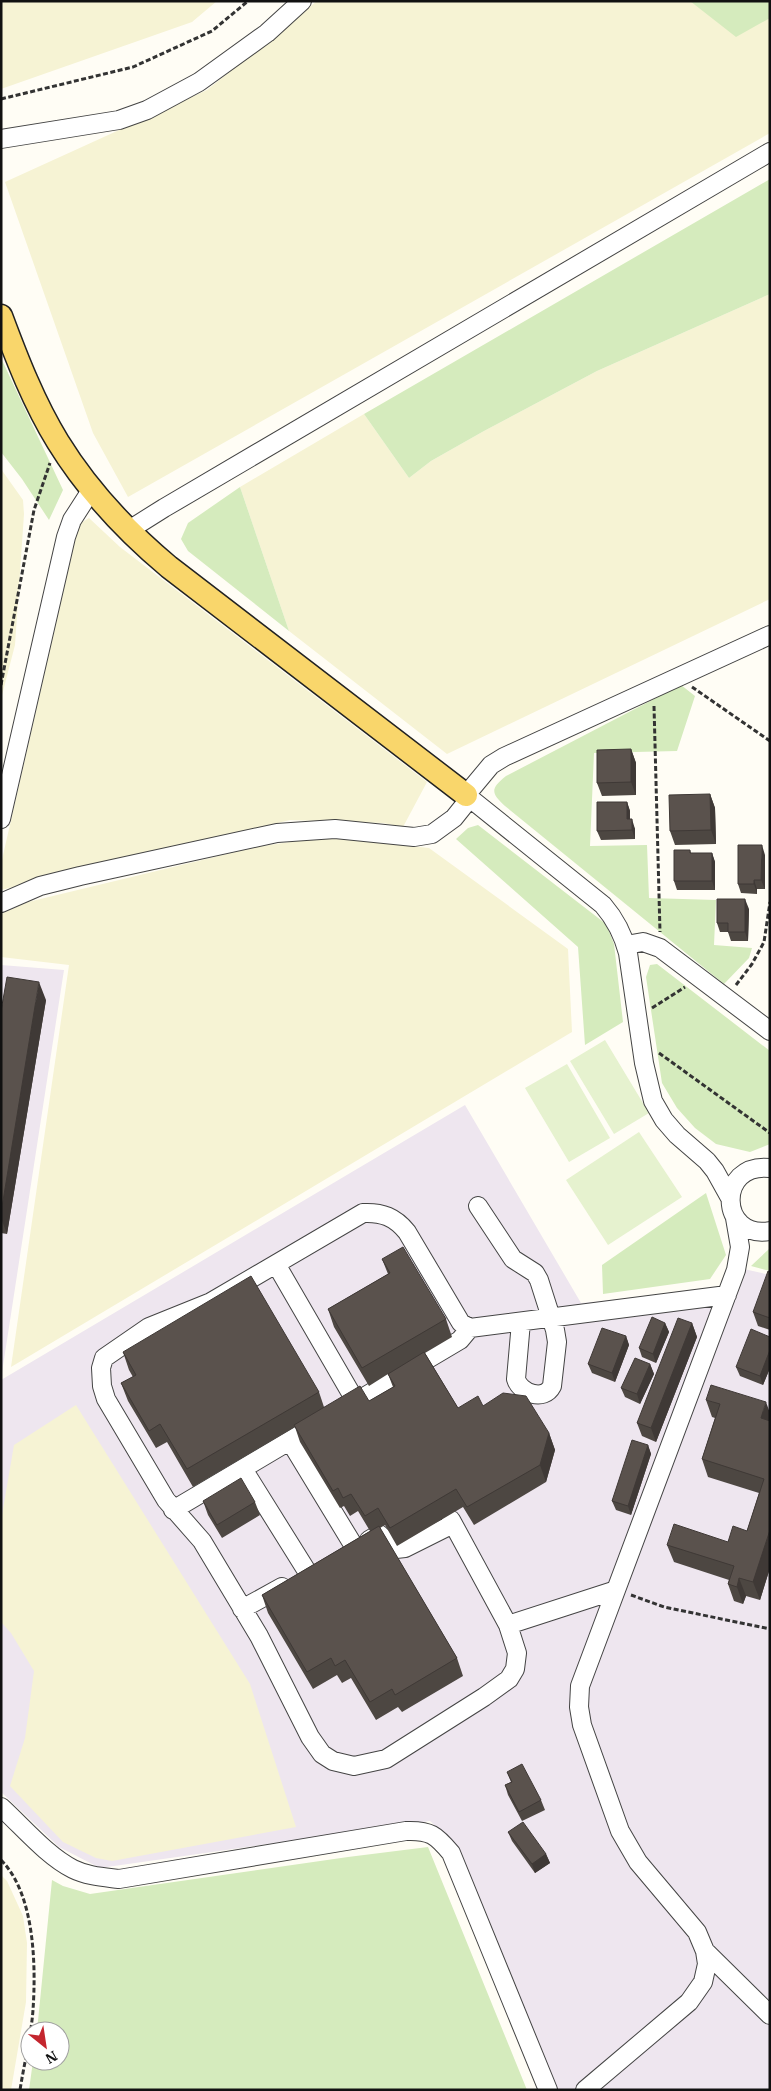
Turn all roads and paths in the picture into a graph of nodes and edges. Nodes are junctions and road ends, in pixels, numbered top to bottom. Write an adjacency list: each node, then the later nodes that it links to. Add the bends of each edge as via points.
1 (248, 1): 3 (path, via 212,31 133,67)
2 (302, 1): 4 (street, via 267,34 199,82 147,110 119,120)
3 (1, 99)
4 (1, 139)
5 (770, 152): 9 (street)
6 (1, 316): 7 (main road, via 34,396)
7 (58, 442): 8 (main road); 12 (path, via 34,510)
8 (92, 490): 9 (main road); 16 (street, via 72,520 66,537)
9 (128, 530): 15 (main road, via 169,567)
10 (770, 634): 11 (street)
11 (677, 677): 13 (street); 14 (path)
12 (1, 685)
13 (654, 688): 15 (street, via 504,757 487,770); 20 (path)
14 (770, 741)
15 (468, 796): 18 (street, via 454,818 432,834 414,837 335,829 277,833 40,886); 19 (street, via 603,904 620,927)
16 (1, 819)
17 (770, 902): 22 (path, via 759,954)
18 (1, 903)
19 (626, 945): 20 (street, via 643,942); 23 (street)
20 (660, 948): 21 (street)
21 (700, 978): 22 (street); 23 (path)
22 (726, 998): 24 (street)
23 (637, 1018): 25 (street)
24 (770, 1031)
25 (641, 1045): 26 (path, via 662,1054); 27 (street, via 648,1084 664,1120)
26 (770, 1133)
27 (707, 1161): 28 (street, via 740,1169); 29 (street)
28 (764, 1167): 29 (street, via 746,1172 738,1179)
29 (730, 1198): 31 (street)
30 (478, 1206): 36 (street, via 513,1258 535,1273)
31 (735, 1218): 32 (street, via 750,1230); 34 (street, via 740,1247)
32 (769, 1231): 34 (street, via 754,1242)
33 (276, 1264): 38 (street, via 363,1213 388,1216 398,1221 407,1232 461,1323); 39 (street); 42 (street, via 211,1302 149,1327 104,1358 100,1368 106,1399)
34 (736, 1270): 35 (street)
35 (727, 1295): 36 (street); 47 (street)
36 (552, 1318): 37 (street); 37 (street, via 557,1342 552,1386 545,1394 531,1394 518,1384)
37 (513, 1323): 38 (street)
38 (470, 1328): 39 (street, via 460,1340)
39 (356, 1402): 40 (street)
40 (290, 1441): 41 (street); 43 (street)
41 (243, 1469): 42 (street); 46 (street)
42 (173, 1510): 48 (street, via 202,1540)
43 (355, 1548): 44 (street); 49 (street, via 379,1534 396,1549 406,1548 452,1522)
44 (339, 1556)
45 (324, 1565): 46 (street)
46 (308, 1573): 48 (street)
47 (616, 1590): 49 (street); 50 (path, via 664,1606); 53 (street, via 580,1686 582,1725 620,1831 638,1862 697,1932)
48 (242, 1609): 49 (street, via 322,1754 333,1761 354,1766 386,1759 509,1679 515,1669 517,1653)
49 (508, 1625)
50 (770, 1629)
51 (1, 1807): 56 (street, via 56,1858 73,1869 119,1879 406,1831 422,1831 438,1837 451,1853)
52 (1, 1860): 55 (path, via 26,1904 34,1968 32,2012)
53 (705, 1951): 54 (street); 57 (street, via 707,1964 703,1982 689,2002)
54 (770, 2015)
55 (20, 2090)
56 (548, 2090)
57 (585, 2090)

